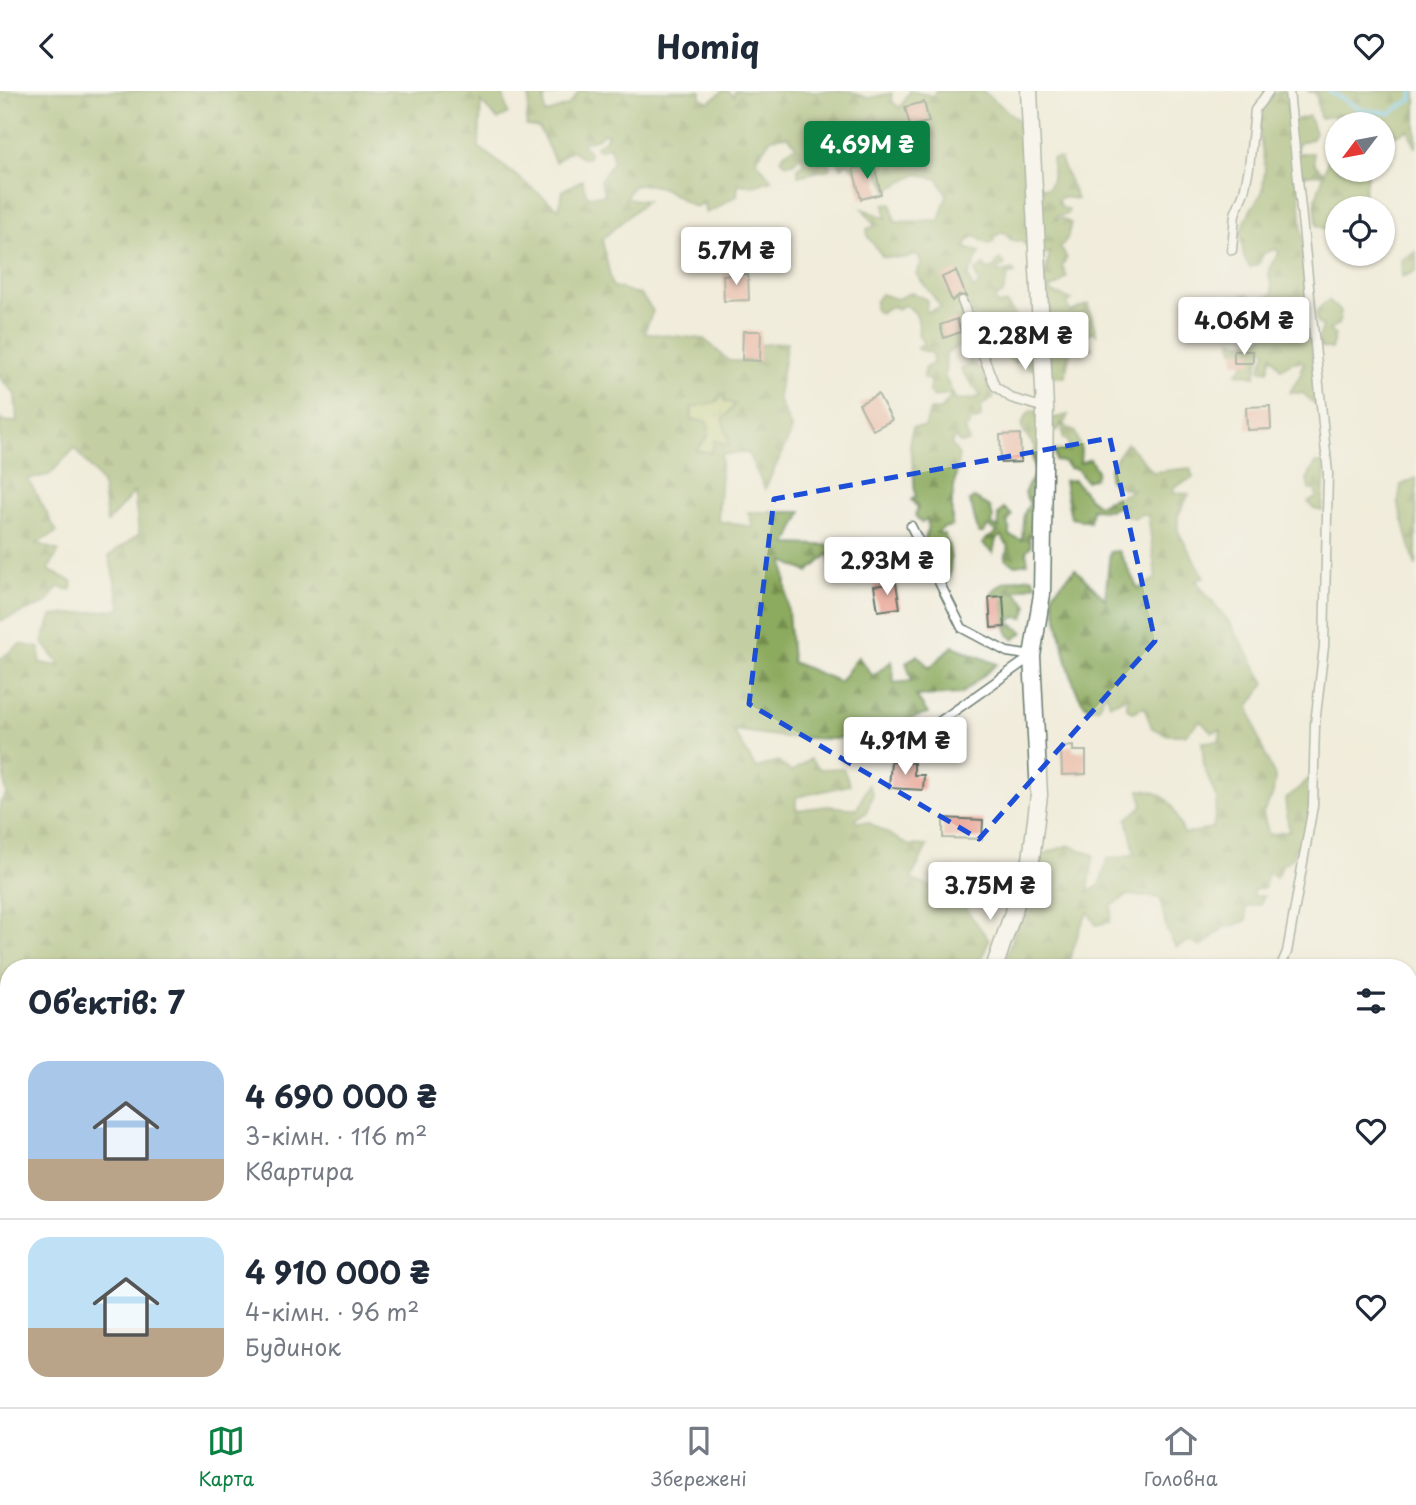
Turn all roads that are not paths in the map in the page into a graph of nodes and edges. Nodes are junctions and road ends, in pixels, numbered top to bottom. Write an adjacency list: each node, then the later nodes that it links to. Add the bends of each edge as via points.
1 (1029, 91): 6 (street)
2 (1269, 91): 4 (lane, via 1255,110 1249,169)
3 (1289, 91): 11 (lane, via 1328,473 1324,646 1315,724 1313,806)
4 (1232, 250)
5 (961, 301): 6 (lane, via 995,386 1011,398)
6 (1045, 408): 8 (street, via 1042,594)
7 (911, 526): 8 (lane, via 962,628 1007,652)
8 (1032, 656): 9 (lane); 10 (street, via 1039,795 1031,860)
9 (939, 722)
10 (997, 959)
11 (1284, 959)

